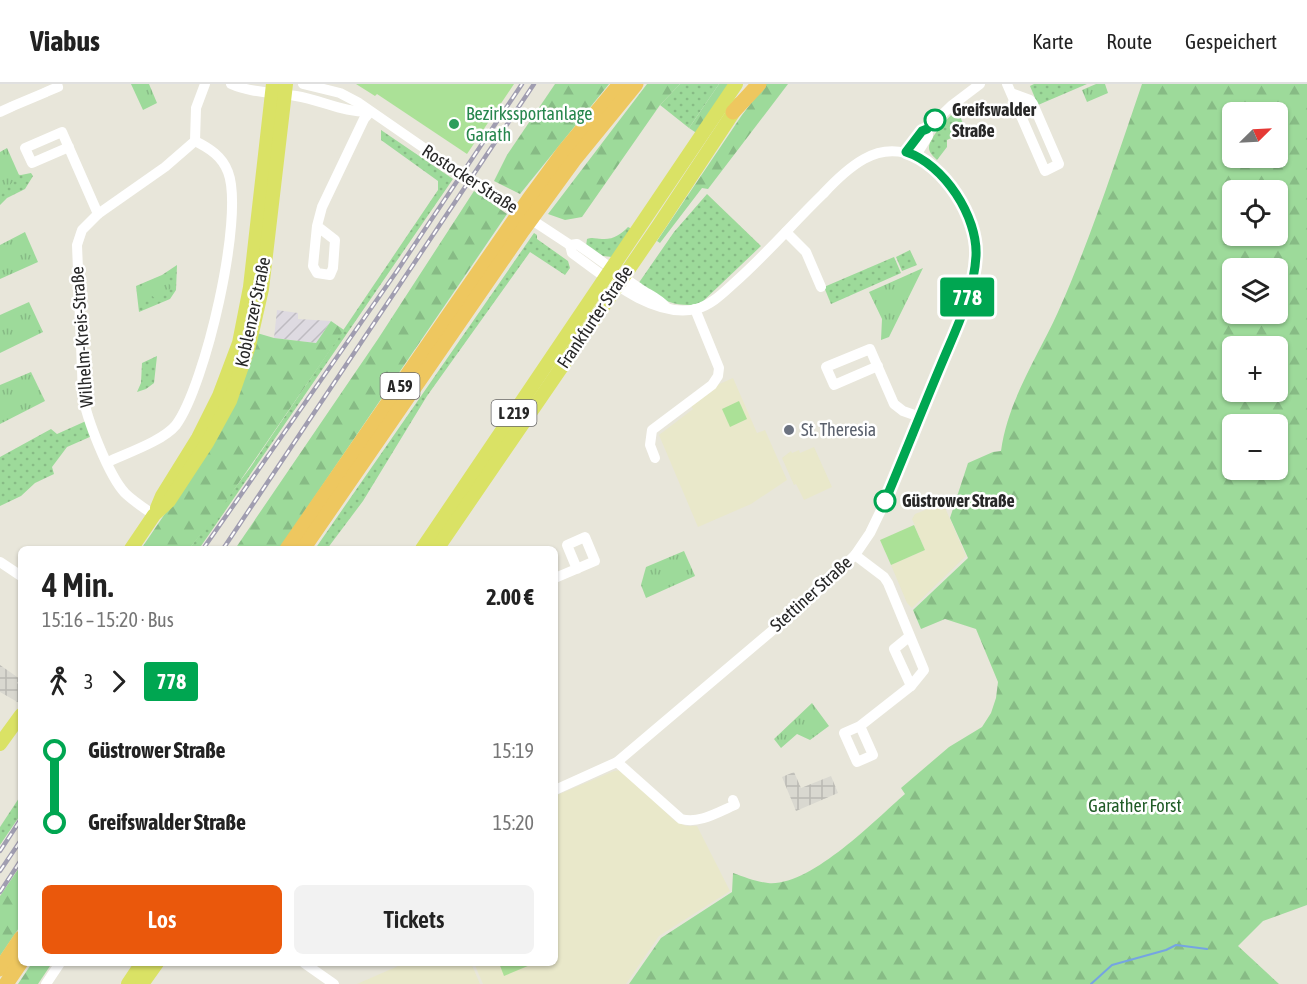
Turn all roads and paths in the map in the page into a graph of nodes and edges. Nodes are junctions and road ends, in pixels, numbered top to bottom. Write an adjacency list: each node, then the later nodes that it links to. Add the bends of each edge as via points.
1 (57, 84): 13 (street, via 58,87)
2 (206, 84): 16 (street, via 196,108)
3 (231, 84): 12 (street, Rostocker Straße)
4 (303, 84): 14 (street, Rostocker Straße, via 340,93)
5 (620, 84): 19 (highway, A 59, via 571,143)
6 (636, 84): 19 (highway, A 59)
7 (736, 84): 24 (main road, Frankfurter Straße / L 219)
8 (751, 84): 15 (main road, Frankfurter Straße / L 219)
9 (759, 84): 15 (highway)
10 (980, 84): 18 (street, via 927,129 928,136)
11 (1009, 88): 11 (street, via 1045,171 1059,164 1033,104)
12 (279, 89): 14 (street, Rostocker Straße, via 354,113); 31 (main road, Koblenzer Straße, via 262,289 249,346 230,400 207,443 169,501)
13 (0, 112)
14 (370, 112): 21 (street, via 326,197); 24 (street, Rostocker Straße, via 570,245 577,244)
15 (733, 112): 24 (main road, Frankfurter Straße / L 219)
16 (195, 141): 20 (street, Wilhelm-Kreis-Straße); 30 (street, via 217,155 227,169 231,188 227,254 213,332 195,385 171,430)
17 (69, 147): 20 (street)
18 (911, 154): 23 (street, via 881,152 860,161); 28 (street, Stettiner Straße, via 943,179 961,202 976,248 968,297)
19 (534, 203): 22 (highway, A 59)
20 (98, 214): 30 (street, Wilhelm-Kreis-Straße, via 82,230 77,257 83,395 93,431)
21 (317, 226)
22 (518, 226): 33 (highway, A 59); 34 (highway, A 59)
23 (786, 232): 25 (street, via 806,252); 26 (street, via 719,297)
24 (615, 276): 26 (street, Rostocker Straße, via 658,298 666,307); 35 (main road, Frankfurter Straße / L 219); 36 (main road, Frankfurter Straße / L 219)
25 (821, 287)
26 (695, 309): 29 (street, via 719,368 718,376 712,385 652,430 650,445)
27 (878, 366): 27 (street, via 870,349 826,367 834,385); 28 (street, via 897,408)
28 (920, 417): 37 (street, Stettiner Straße, via 879,514)
29 (655, 458)
30 (108, 462): 31 (street, Wilhelm-Kreis-Straße, via 125,492)
31 (154, 515): 32 (main road, Koblenzer Straße)
32 (133, 546)
33 (289, 546)
34 (305, 546)
35 (424, 546)
36 (439, 546)
37 (855, 555): 42 (street, via 884,577); 47 (street, Stettiner Straße, via 813,596)
38 (0, 562): 40 (street)
39 (577, 569): 41 (street)
40 (18, 574)
41 (558, 577)
42 (910, 636): 43 (street, via 924,670); 43 (street, via 894,649)
43 (911, 686): 45 (street)
44 (18, 719): 46 (main road)
45 (860, 726)
46 (0, 744)
47 (617, 762): 48 (street, Stettiner Straße); 49 (street, via 681,819 698,820 735,805)
48 (558, 789)
49 (733, 800)
50 (18, 942): 56 (highway)
51 (18, 966): 58 (highway)
52 (58, 966): 59 (street)
53 (140, 966): 60 (main road)
54 (155, 966): 61 (main road)
55 (308, 966): 57 (street)
56 (0, 969)
57 (329, 983)
58 (6, 984)
59 (46, 984)
60 (128, 984)
61 (142, 984)

